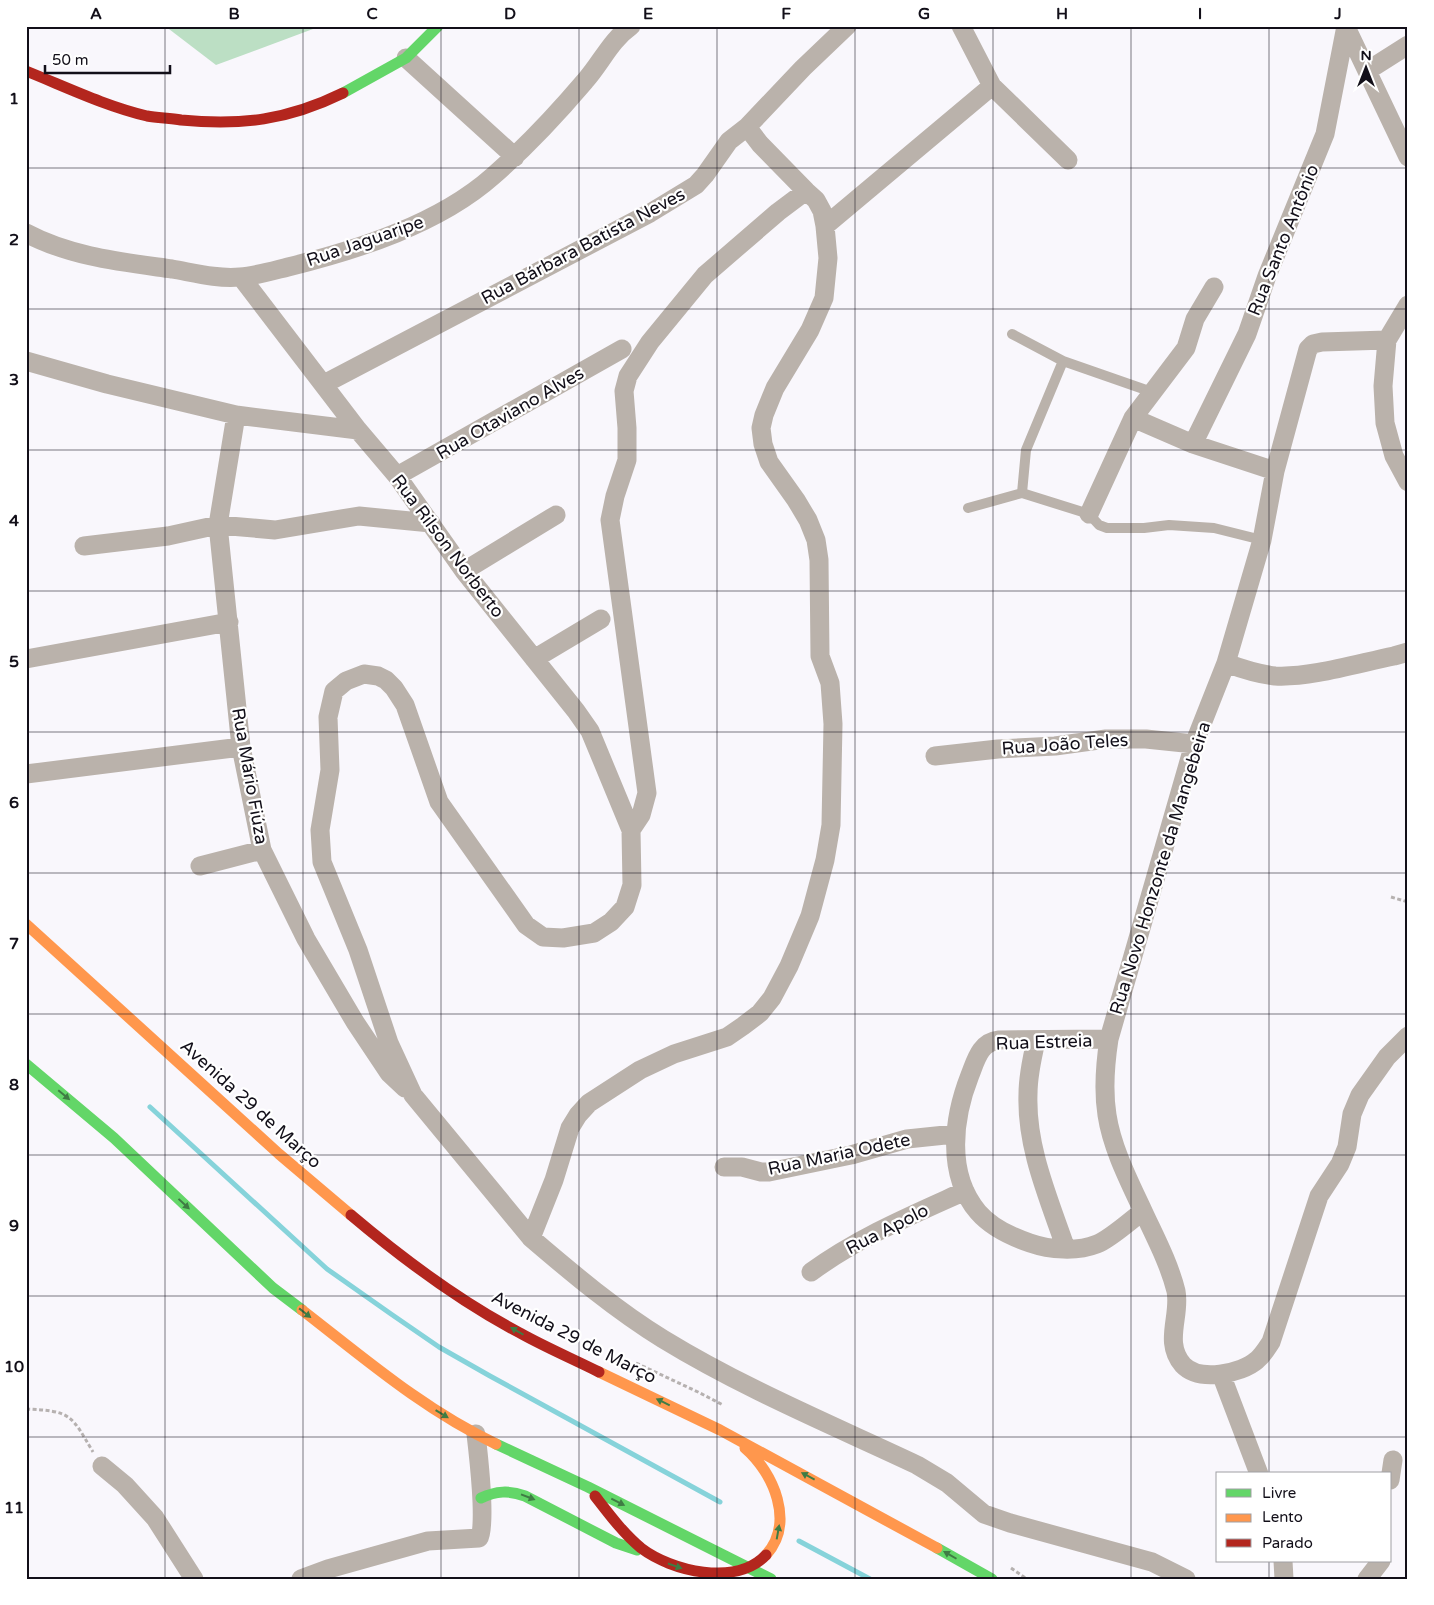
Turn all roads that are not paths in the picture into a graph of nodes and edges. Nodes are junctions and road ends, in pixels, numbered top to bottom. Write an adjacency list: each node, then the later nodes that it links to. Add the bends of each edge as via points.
1 (438, 26): 7 (main road)
2 (631, 26): 12 (street, Rua Jaguaripe, via 617,38 587,80)
3 (847, 26): 11 (street, Rua Bárbara Batista Neves)
4 (961, 26): 10 (street)
5 (1346, 27): 9 (street); 31 (street, Rua Santo Antônio, via 1325,134 1246,334)
6 (1408, 45): 9 (street)
7 (406, 58): 8 (main road, via 321,104 285,116 249,122 202,122 148,116 94,99); 12 (street)
8 (26, 71)
9 (1367, 71): 13 (street)
10 (992, 86): 14 (street); 16 (street)
11 (747, 127): 15 (street); 26 (street, Rua Bárbara Batista Neves, via 729,141 696,185)
12 (515, 157): 18 (street, Rua Jaguaripe, via 462,201 433,217 322,259)
13 (1408, 157)
14 (1068, 160)
15 (806, 192): 16 (street, via 816,200); 54 (street, via 705,275 650,342 628,376 624,391 627,460 610,520 647,793 642,815)
16 (825, 226): 67 (street, via 828,258 824,298 810,330 775,388 761,428 769,462 808,520 819,560 820,656 830,683 833,724 831,825 810,916 785,974 760,1012 727,1037 674,1054 640,1070 589,1103 578,1115 570,1128)
17 (26, 233): 18 (street, Rua Jaguaripe, via 80,254 214,277)
18 (241, 277): 26 (street, Rua Rilson Norberto)
19 (1214, 287): 27 (street, via 1195,319 1186,348)
20 (1408, 305): 22 (street)
21 (1012, 334): 24 (lane)
22 (1387, 340): 32 (street, Rua Novo Honzonte da Mangebeira, via 1322,342 1308,349); 34 (street, via 1383,386 1385,423 1394,456)
23 (622, 349): 33 (street, Rua Otaviano Alves)
24 (1063, 361): 27 (lane); 35 (lane, via 1026,450)
25 (26, 362): 28 (street)
26 (324, 384): 30 (street, Rua Rilson Norberto)
27 (1152, 392): 29 (street)
28 (236, 415): 30 (street); 40 (street, Rua Mário Fiúza)
29 (1133, 418): 31 (street); 37 (street)
30 (358, 430): 33 (street, Rua Rilson Norberto)
31 (1193, 444): 32 (street)
32 (1275, 471): 41 (street, Rua Novo Honzonte da Mangebeira)
33 (397, 476): 39 (street, Rua Rilson Norberto)
34 (1408, 482)
35 (1022, 492): 36 (lane); 37 (lane)
36 (968, 508)
37 (1089, 514): 41 (lane, via 1099,525 1107,528 1169,525 1214,528)
38 (556, 515): 43 (street)
39 (431, 523): 40 (street, via 359,516 274,530); 43 (street, Rua Rilson Norberto)
40 (218, 525): 42 (street, via 168,536); 45 (street, Rua Mário Fiúza)
41 (1262, 540): 49 (street, Rua Novo Honzonte da Mangebeira)
42 (84, 546)
43 (464, 571): 48 (street, Rua Rilson Norberto)
44 (601, 619): 48 (street)
45 (229, 622): 47 (street); 51 (street, Rua Mário Fiúza)
46 (1408, 652): 49 (street, via 1302,675 1275,676)
47 (26, 659)
48 (534, 659): 54 (street, Rua Rilson Norberto, via 590,731)
49 (1226, 663): 50 (street, Rua Novo Honzonte da Mangebeira)
50 (1194, 744): 52 (street, Rua João Teles, via 1106,739); 59 (street, Rua Novo Honzonte da Mangebeira)
51 (241, 747): 53 (street); 55 (street, Rua Mário Fiúza)
52 (936, 756)
53 (26, 774)
54 (631, 830): 62 (street, via 632,884 625,908 594,933 563,938 543,937 526,925 439,802 405,705 394,688 378,676 364,674 351,678 334,691 328,717 330,770 320,830 322,862 358,950 389,1043)
55 (262, 850): 56 (street); 62 (street, Rua Mário Fiúza, via 306,939 354,1022 389,1073)
56 (200, 866)
57 (26, 924): 71 (main road, Avenida 29 de Março, one-way to 57, via 519,1333 455,1294 389,1246 279,1154)
58 (1408, 1036): 70 (street, Rua Novo Honzonte da Mangebeira, via 1387,1056 1360,1095 1352,1114 1347,1147 1319,1196 1271,1342 1258,1360 1245,1368)
59 (1108, 1039): 60 (street, Rua Estreia); 66 (street, Rua Novo Honzonte da Mangebeira, via 1105,1097 1111,1135)
60 (1036, 1041): 63 (street, Rua Estreia, via 993,1041 979,1052 958,1110); 68 (street, via 1028,1077 1031,1134 1036,1161)
61 (26, 1064): 72 (main road, one-way to 72, via 114,1138 273,1288 401,1387)
62 (413, 1096): 67 (street)
63 (955, 1134): 64 (street, Rua Maria Odete, via 907,1139 851,1155 769,1172); 65 (street, Rua Estreia)
64 (724, 1167)
65 (965, 1191): 68 (street, Rua Estreia, via 978,1212 993,1225 1035,1245); 69 (street, Rua Apolo, via 874,1232)
66 (1143, 1210): 68 (street, Rua Estreia, via 1099,1244); 70 (street, Rua Novo Honzonte da Mangebeira, via 1162,1250 1176,1292 1173,1340 1177,1354 1183,1366 1197,1373)
67 (531, 1238): 87 (street, via 591,1289 662,1338 725,1374 917,1465 947,1483 984,1514 1152,1562)
68 (1066, 1249)
69 (811, 1272)
70 (1221, 1374): 75 (street)
71 (720, 1430): 82 (main road, one-way to 71, via 769,1554 777,1541 781,1519 777,1495 752,1453); 86 (main road, Avenida 29 de Março, one-way to 71)
72 (476, 1434): 77 (main road); 78 (street)
73 (1393, 1460): 76 (street)
74 (102, 1466): 83 (street, via 125,1485 155,1518)
75 (1258, 1472)
76 (1391, 1472)
77 (588, 1487): 79 (main road); 82 (main road, one-way to 82)
78 (482, 1498): 79 (main road, one-way to 79, via 492,1492 519,1493 616,1542); 84 (street, via 479,1538 428,1541 328,1568)
79 (649, 1553): 82 (main road, one-way to 82, via 688,1570 728,1573)
80 (1283, 1562): 88 (street)
81 (1380, 1562): 89 (street)
82 (749, 1568): 85 (main road)
83 (194, 1579)
84 (302, 1579)
85 (770, 1579)
86 (992, 1579)
87 (1186, 1579)
88 (1284, 1579)
89 (1367, 1579)

